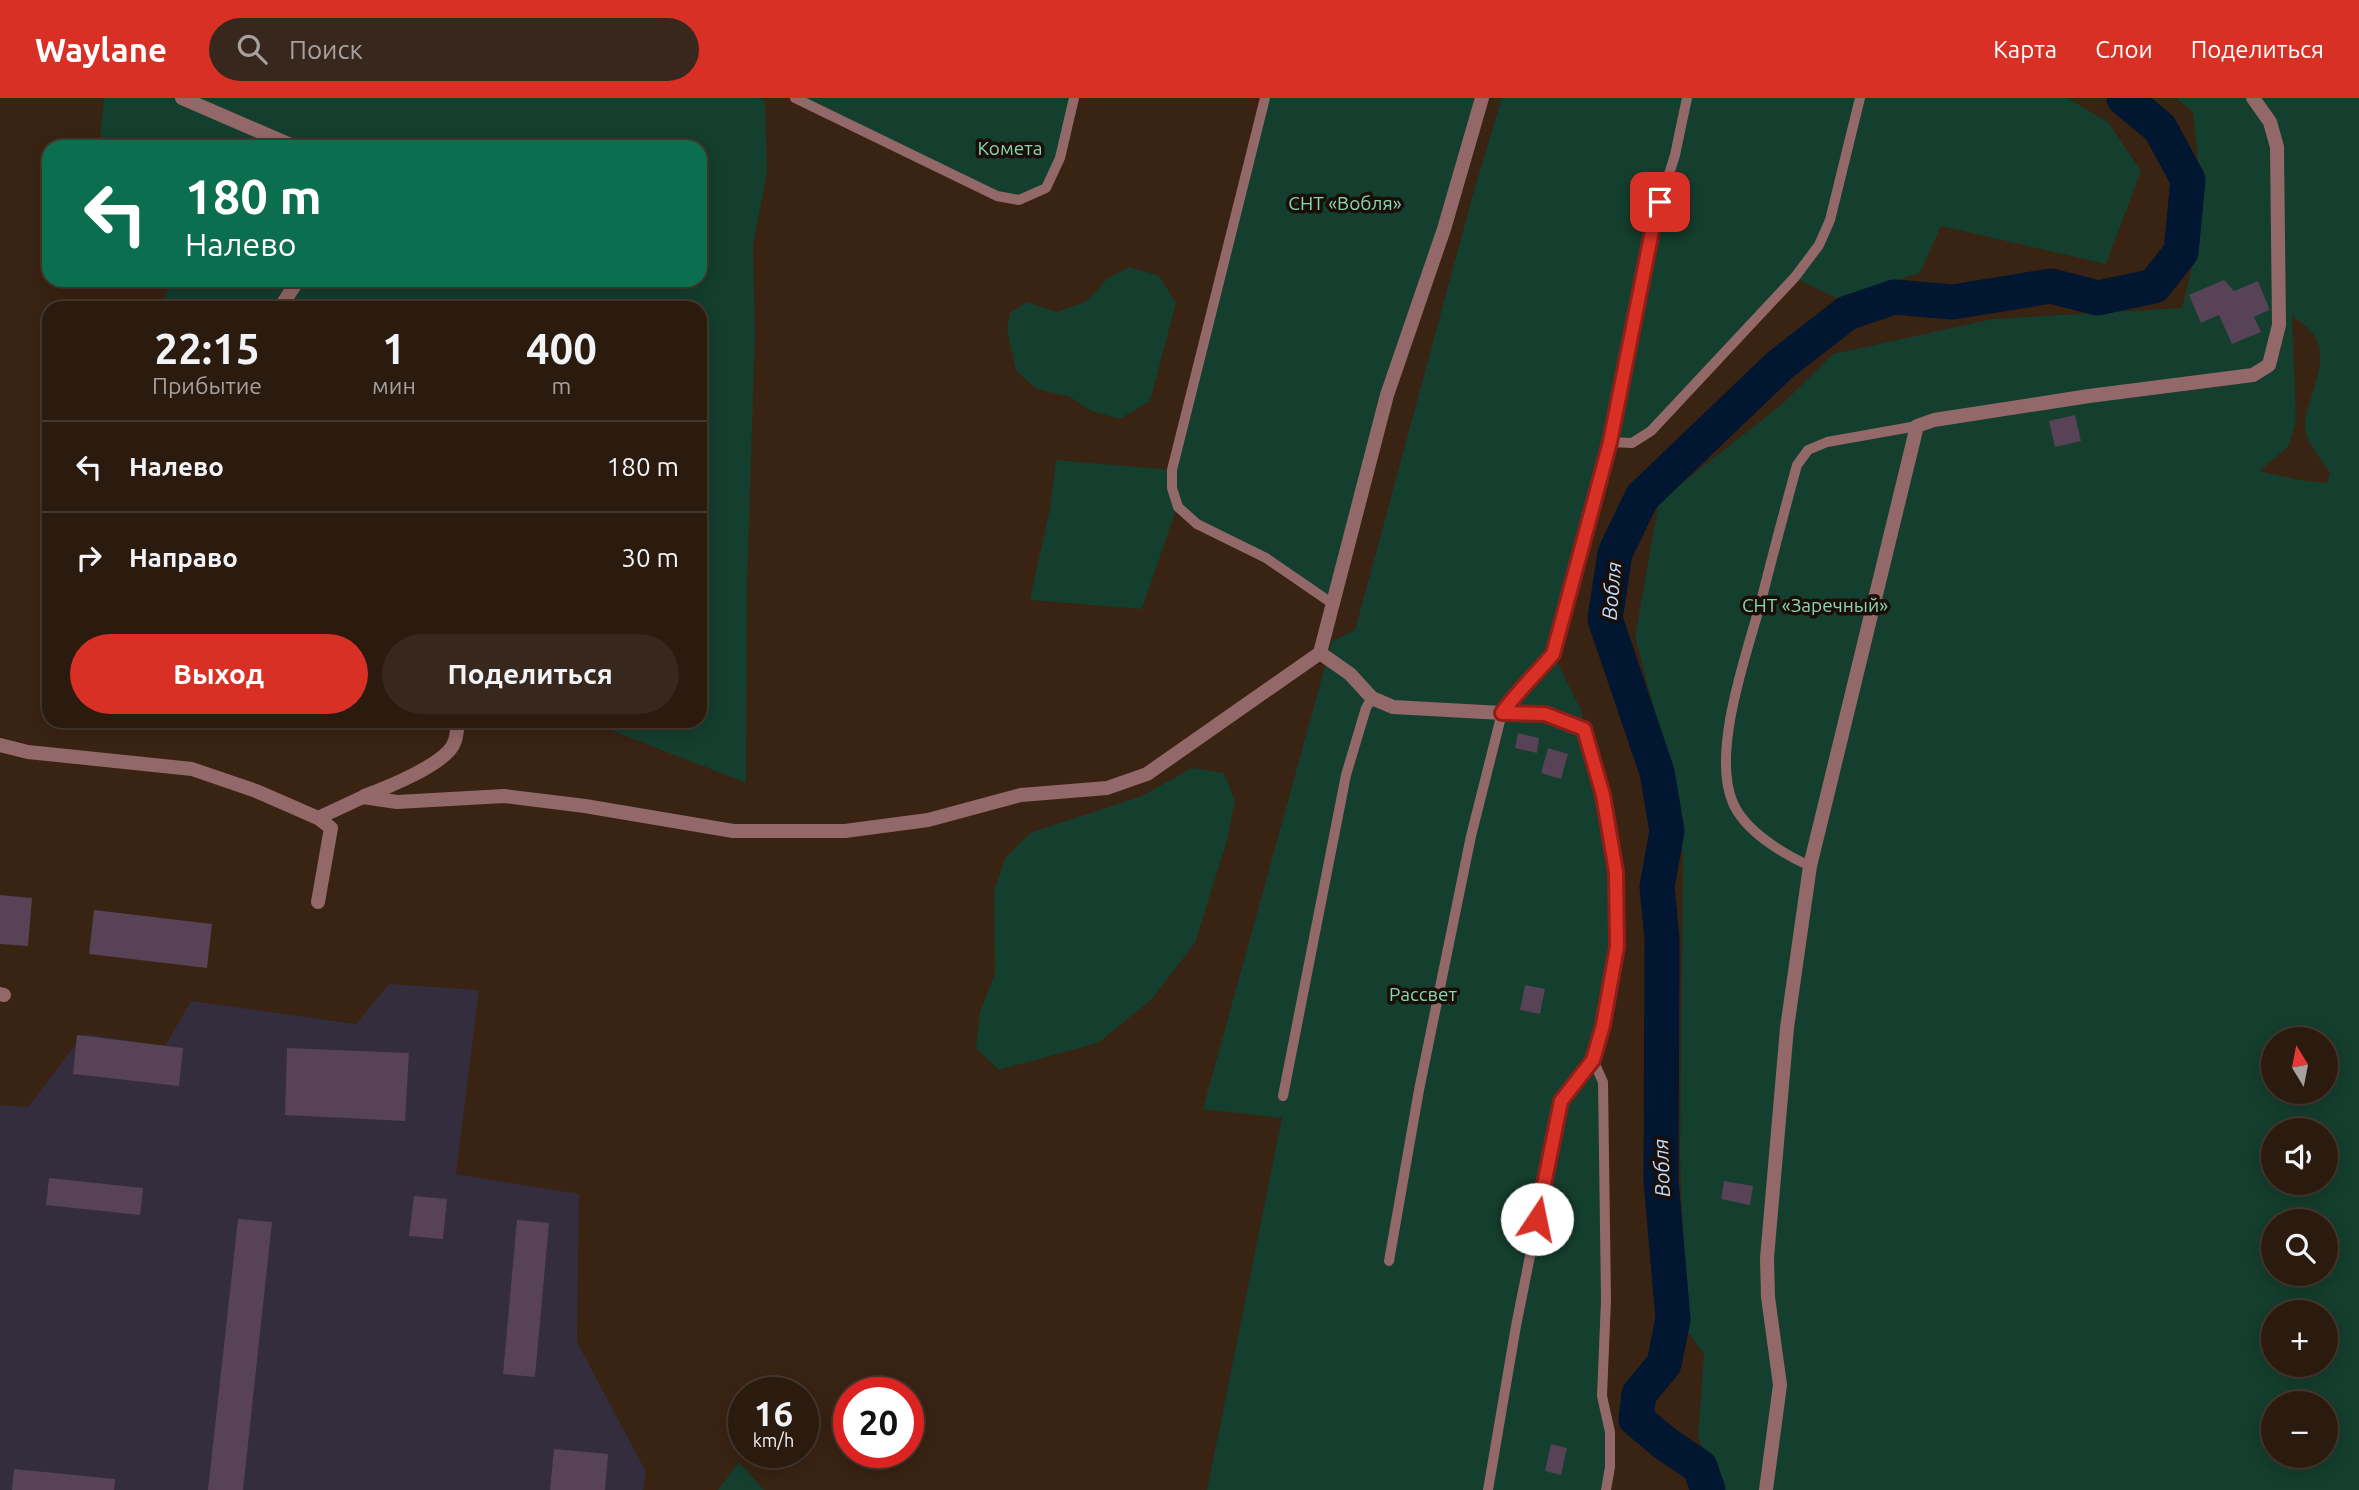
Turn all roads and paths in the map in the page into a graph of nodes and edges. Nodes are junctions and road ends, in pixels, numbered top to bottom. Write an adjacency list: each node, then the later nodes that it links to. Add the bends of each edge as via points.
1 (182, 98): 9 (street)
2 (1074, 98): 8 (lane, via 1060,158 1046,188 1019,200 997,196)
3 (1265, 98): 12 (lane, via 1172,470 1172,488 1178,507 1197,523 1266,558)
4 (1482, 98): 12 (street, via 1444,229 1387,395)
5 (1687, 98): 11 (lane, via 1653,226)
6 (1860, 98): 11 (lane, via 1830,220 1819,245 1795,277 1651,431 1632,443)
7 (2253, 98): 10 (street, via 2270,122 2277,147 2280,325 2269,365 2253,375 2089,396)
8 (801, 99)
9 (279, 140)
10 (1917, 426): 20 (street); 20 (lane, via 1827,442 1808,450 1797,465 1734,700 1726,755 1734,805 1754,831)
11 (1610, 442): 15 (lane, via 1553,654)
12 (1333, 604): 13 (street)
13 (1320, 653): 14 (street, via 1350,674); 18 (street, via 1147,774 1107,788 1021,795 928,820 845,831 733,831 504,796 397,802)
14 (1372, 698): 15 (street, via 1393,707); 23 (lane, via 1346,775)
15 (1502, 713): 22 (lane, via 1545,714 1584,729 1603,795 1616,872 1617,947); 24 (lane, via 1471,836)
16 (456, 728): 18 (street, via 454,743 445,756)
17 (0, 745): 19 (street, via 192,769)
18 (363, 797): 19 (street)
19 (318, 818): 21 (street, via 331,828)
20 (1810, 866): 27 (street, via 1787,1028 1767,1258 1780,1385)
21 (318, 902)
22 (1593, 1060): 25 (lane, via 1561,1101); 26 (lane, via 1603,1082 1606,1300 1602,1396 1610,1432)
23 (1283, 1096)
24 (1389, 1261)
25 (1488, 1490)
26 (1606, 1490)
27 (1766, 1490)

